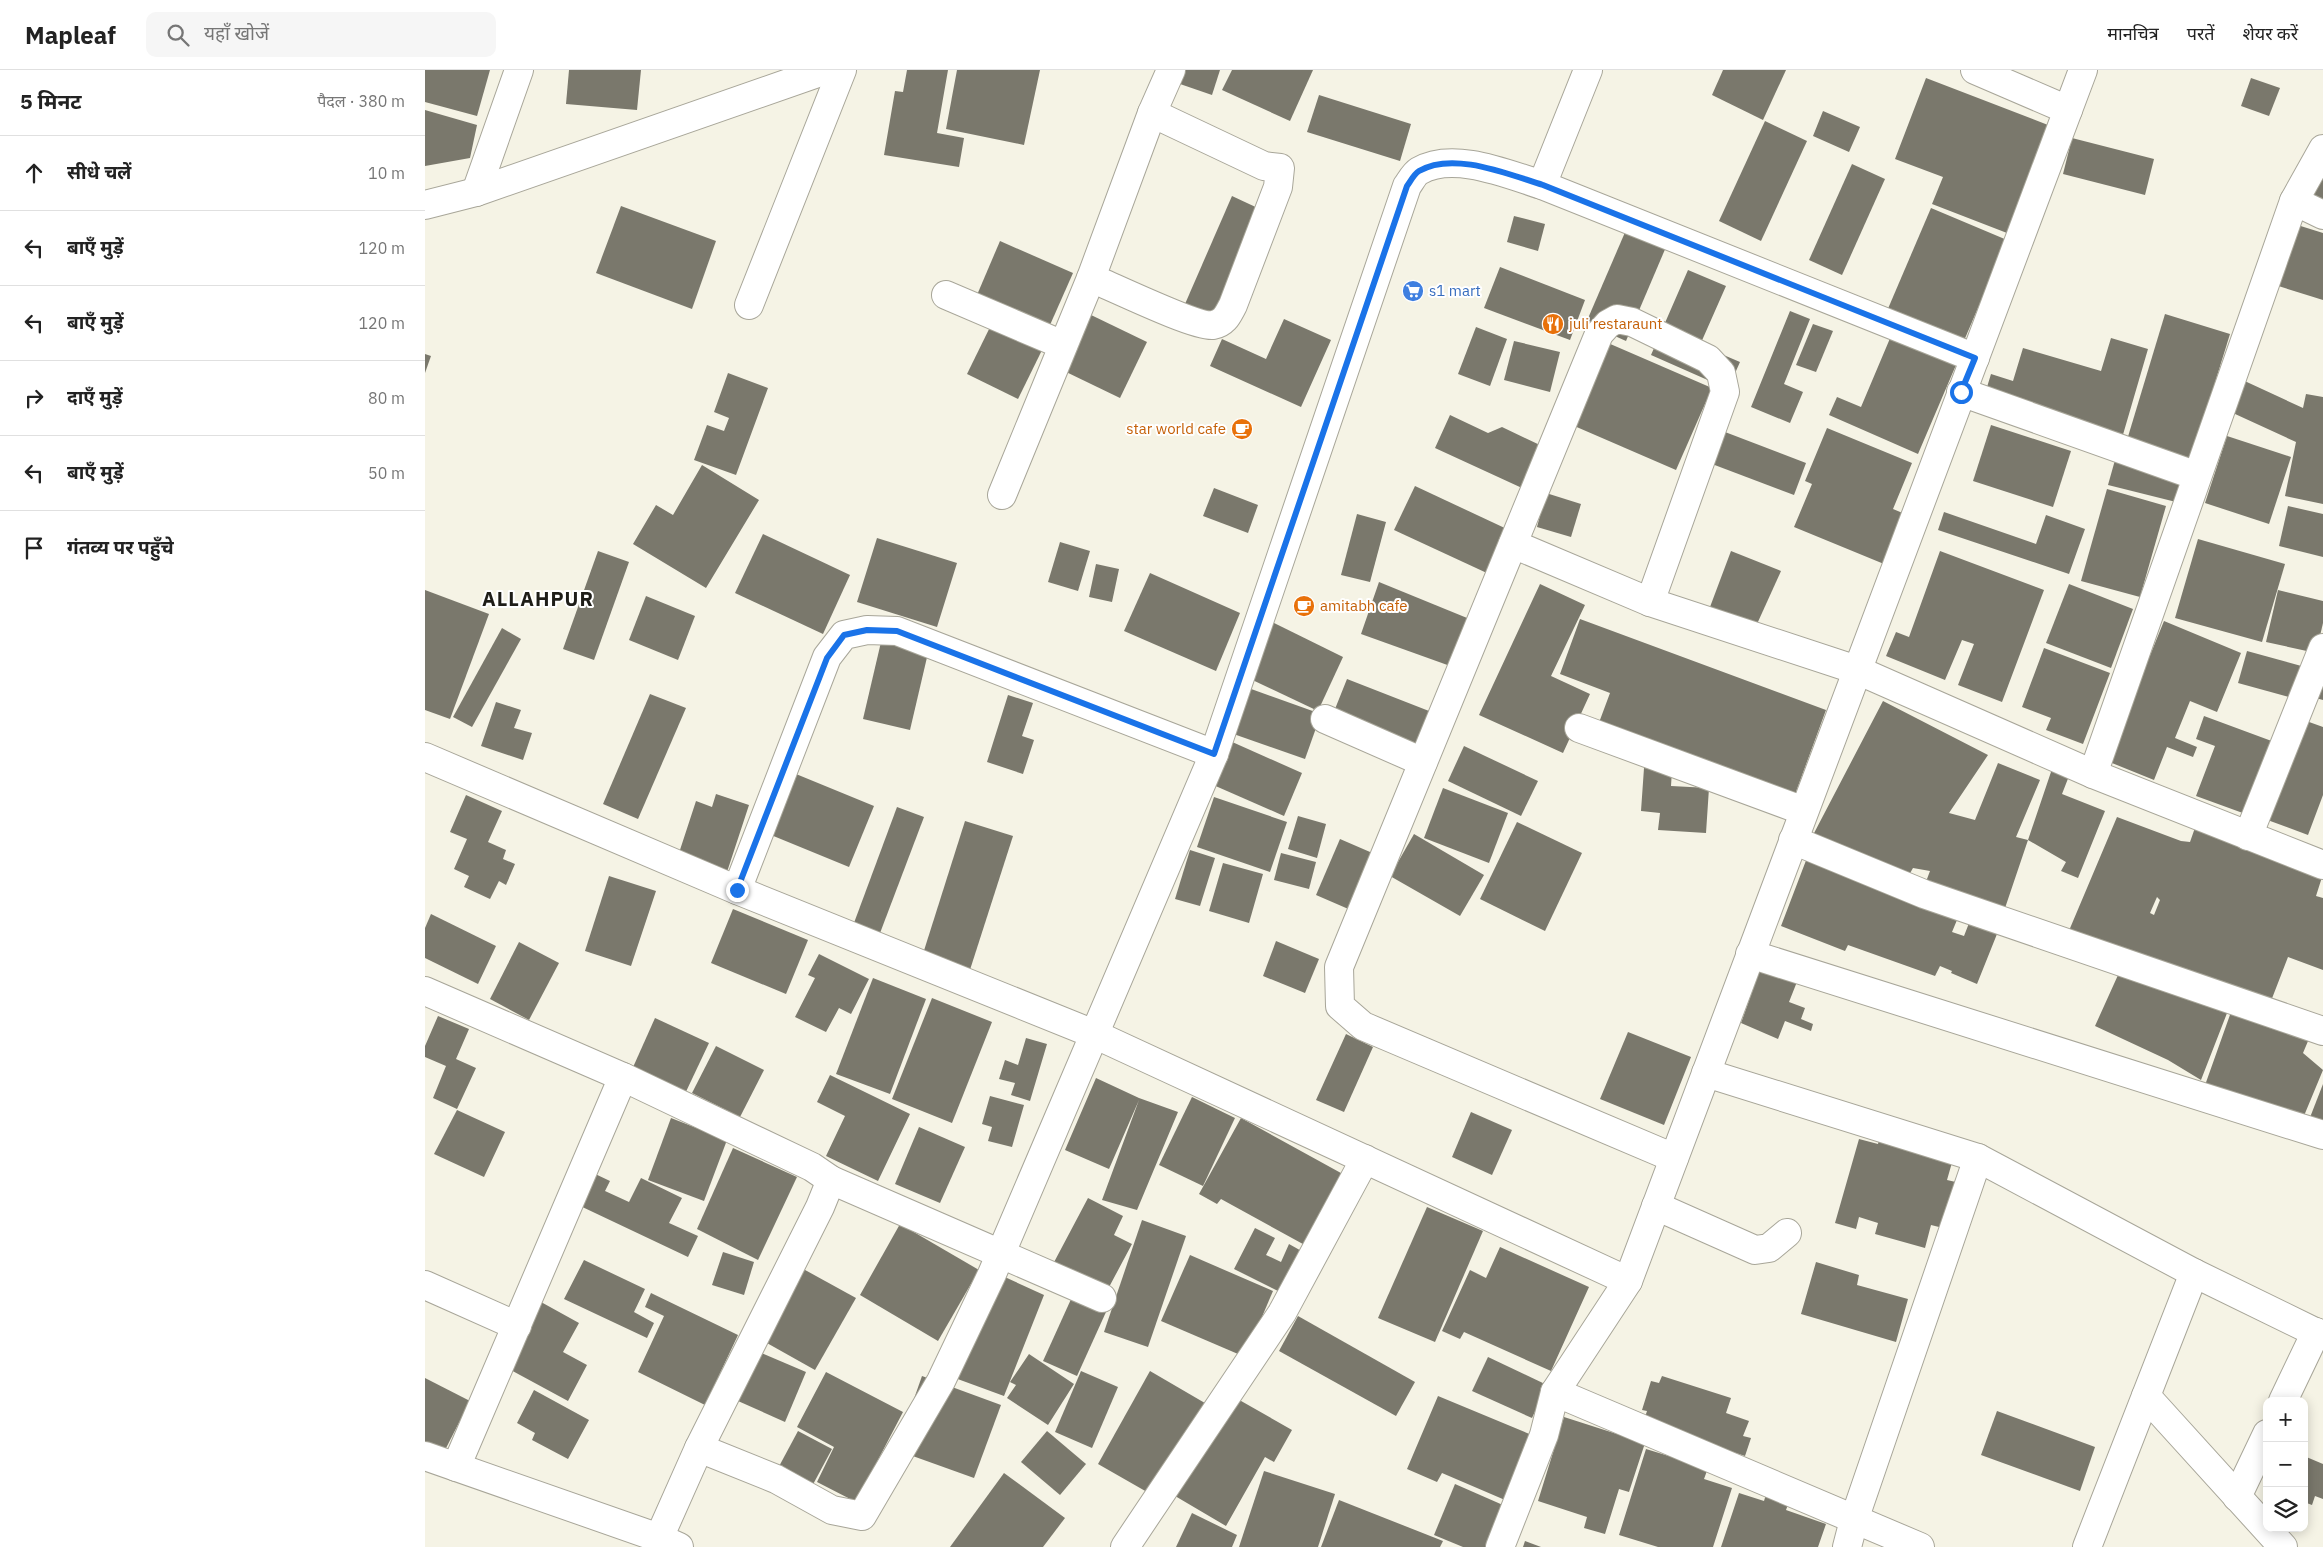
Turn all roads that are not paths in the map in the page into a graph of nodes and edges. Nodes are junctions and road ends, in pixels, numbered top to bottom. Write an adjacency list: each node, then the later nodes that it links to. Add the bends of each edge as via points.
1 (519, 70): 12 (street)
2 (826, 70): 12 (street)
3 (842, 70): 18 (street)
4 (1171, 70): 9 (street)
5 (1588, 70): 11 (street)
6 (1975, 70): 8 (street)
7 (2083, 70): 8 (street)
8 (2068, 110): 20 (street)
9 (1152, 112): 16 (street); 16 (street, via 1264,166 1280,168 1278,187 1225,320 1212,325 1192,321)
10 (2323, 149): 13 (street)
11 (1543, 185): 20 (street); 30 (street, via 1477,166 1444,162 1417,172 1407,186)
12 (476, 192): 14 (street)
13 (2294, 201): 15 (street); 22 (street)
14 (425, 205)
15 (2323, 215)
16 (1091, 278): 19 (street)
17 (946, 295): 19 (street)
18 (749, 306)
19 (1063, 345): 23 (street)
20 (1975, 358): 21 (street)
21 (1961, 392): 22 (street); 27 (street)
22 (2197, 476): 33 (street)
23 (1002, 496)
24 (1513, 544): 25 (street); 25 (street, via 1599,334 1617,319 1632,322 1708,359 1721,372 1725,392); 32 (street)
25 (1650, 602): 27 (street)
26 (2323, 648): 35 (street)
27 (1857, 670): 33 (street); 34 (street)
28 (1325, 719): 32 (street)
29 (1579, 728): 34 (street)
30 (1214, 754): 38 (street, via 897,631 867,630 844,635 827,658); 42 (street)
31 (425, 757): 38 (street)
32 (1423, 762): 46 (street, via 1339,967 1340,1006 1363,1026)
33 (2093, 774): 35 (street)
34 (1804, 811): 36 (street)
35 (2248, 836): 37 (street)
36 (1793, 840): 39 (street); 41 (street, via 1924,894)
37 (2323, 865)
38 (737, 890): 42 (street)
39 (1750, 954): 43 (street); 45 (street)
40 (425, 991): 44 (street)
41 (2323, 1031)
42 (1094, 1034): 48 (street); 52 (street)
43 (1706, 1073): 46 (street); 47 (street)
44 (623, 1077): 49 (street); 57 (street)
45 (2323, 1135)
46 (1674, 1158): 50 (street)
47 (1978, 1158): 53 (street); 67 (street)
48 (1365, 1159): 54 (street); 69 (street, via 1282,1313)
49 (831, 1180): 52 (street); 63 (street)
50 (1656, 1206): 51 (street, via 1755,1250 1769,1248); 54 (street)
51 (1787, 1233)
52 (1000, 1254): 56 (street); 63 (street, via 941,1380 862,1516 832,1510 776,1479)
53 (2194, 1273): 58 (street); 60 (street)
54 (1628, 1281): 59 (street)
55 (425, 1285): 57 (street)
56 (1102, 1298)
57 (517, 1326): 65 (street)
58 (2319, 1334): 61 (street)
59 (1555, 1392): 67 (street); 70 (street, via 1545,1435)
60 (2146, 1396): 66 (street); 73 (street)
61 (2285, 1397)
62 (2263, 1442): 66 (street)
63 (699, 1448): 68 (street)
64 (425, 1456): 65 (street)
65 (456, 1467): 68 (street)
66 (2237, 1497): 74 (street)
67 (1854, 1520): 71 (street); 72 (street)
68 (669, 1543)
69 (1125, 1547)
70 (1500, 1547)
71 (1847, 1547)
72 (1920, 1547)
73 (2087, 1547)
74 (2283, 1547)

